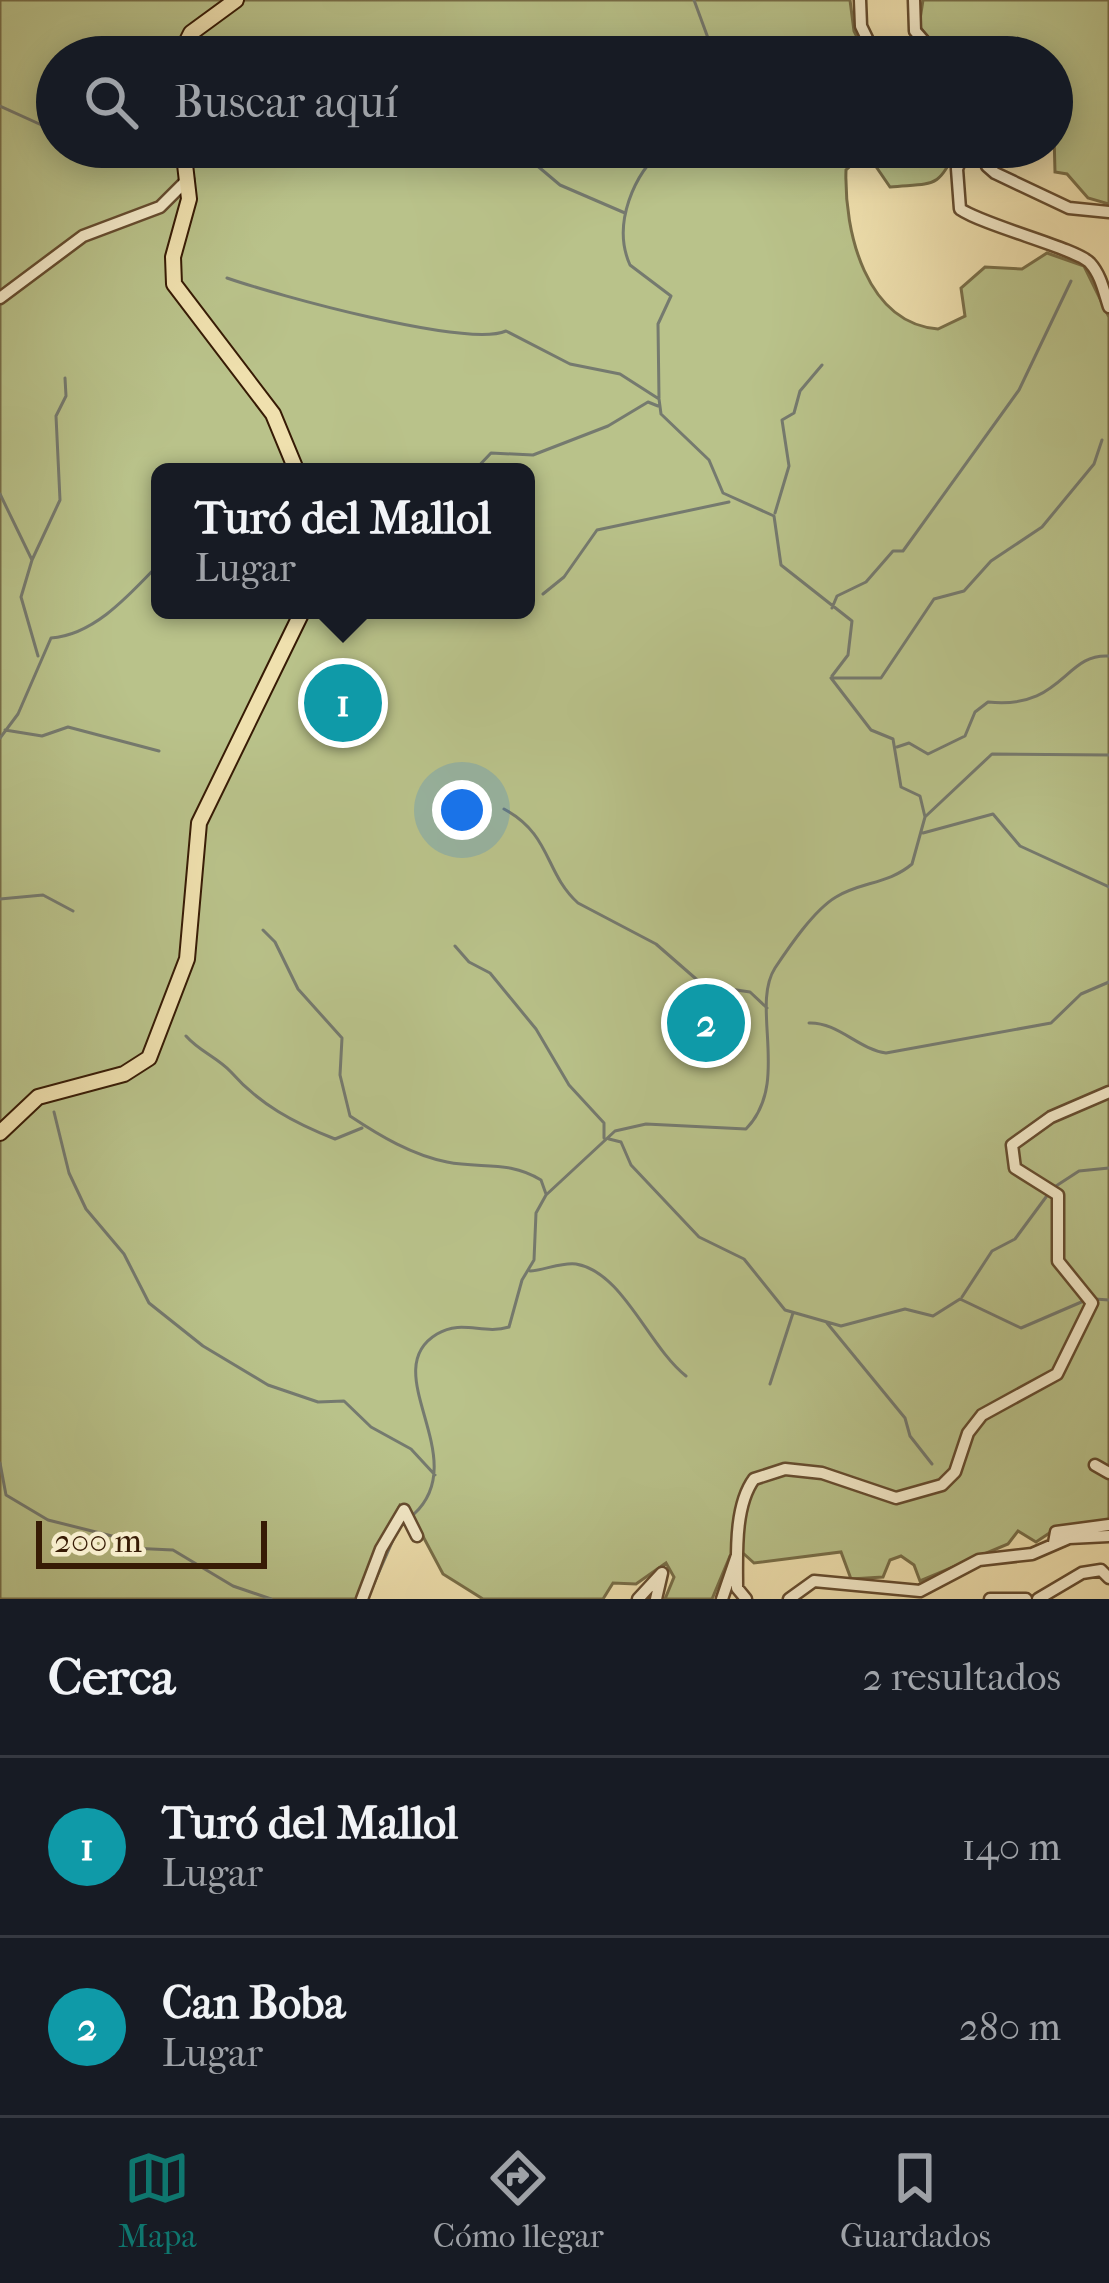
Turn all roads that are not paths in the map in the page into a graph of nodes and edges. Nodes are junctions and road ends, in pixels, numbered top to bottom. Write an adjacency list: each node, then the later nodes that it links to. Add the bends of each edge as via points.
1 (236, 0): 4 (main road)
2 (860, 0): 5 (street)
3 (914, 0): 6 (street)
4 (190, 36)
5 (866, 36)
6 (919, 36)
7 (186, 168): 10 (main road)
8 (958, 168): 13 (street, via 960,209 1080,254)
9 (992, 168): 11 (street, via 1069,208)
10 (188, 179): 12 (street, via 160,207 83,236); 14 (main road, via 174,284 273,414)
11 (1109, 212)
12 (0, 298)
13 (1109, 307)
14 (293, 463)
15 (299, 619): 17 (main road, via 199,823 188,959 149,1058 132,1072 38,1096)
16 (1109, 1092): 24 (street, via 1012,1145 1015,1168 1058,1195 1058,1261 1092,1303 1057,1374 982,1415 941,1485 896,1498 822,1473 762,1474 746,1493)
17 (0, 1133)
18 (1095, 1466): 19 (street)
19 (1109, 1473)
20 (1109, 1525): 23 (street, via 1064,1528)
21 (417, 1536): 26 (street, via 404,1510)
22 (1109, 1536): 23 (street)
23 (1054, 1543): 31 (street, via 979,1560 920,1592 814,1581)
24 (738, 1552): 29 (street); 30 (street, via 737,1588)
25 (1109, 1578): 34 (street, via 1101,1570 1082,1573)
26 (362, 1599)
27 (638, 1599): 28 (street, via 662,1573)
28 (656, 1599)
29 (722, 1599)
30 (746, 1599)
31 (789, 1599)
32 (991, 1599): 33 (street)
33 (1027, 1599)
34 (1038, 1599)

